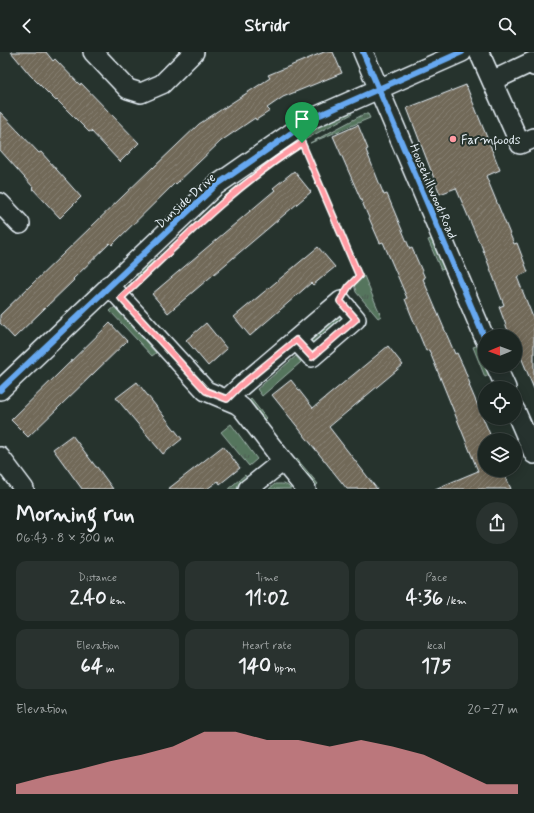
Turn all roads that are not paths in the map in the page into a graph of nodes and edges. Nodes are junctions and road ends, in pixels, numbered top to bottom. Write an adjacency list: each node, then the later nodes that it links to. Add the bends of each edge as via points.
1 (93, 52): 2 (street, via 128,89 141,93 162,84)
2 (194, 52)
3 (363, 52): 8 (street, Househillwood Road)
4 (462, 52): 8 (street, Dunside Drive)
5 (479, 52): 7 (street)
6 (534, 66): 7 (street, via 532,62)
7 (492, 81): 9 (street, via 520,144)
8 (378, 88): 12 (street, Dunside Drive, via 313,118 215,186); 14 (street, Househillwood Road)
9 (534, 138)
10 (0, 204): 11 (street)
11 (20, 224)
12 (110, 285): 15 (street, Dunside Drive); 16 (street, via 206,391)
13 (340, 301): 16 (street)
14 (481, 329)
15 (0, 390)
16 (227, 399): 20 (street, via 242,408)
17 (521, 425): 18 (street)
18 (534, 454)
19 (0, 457): 21 (street)
20 (283, 461): 22 (street); 23 (street)
21 (24, 489)
22 (248, 489)
23 (306, 489)

